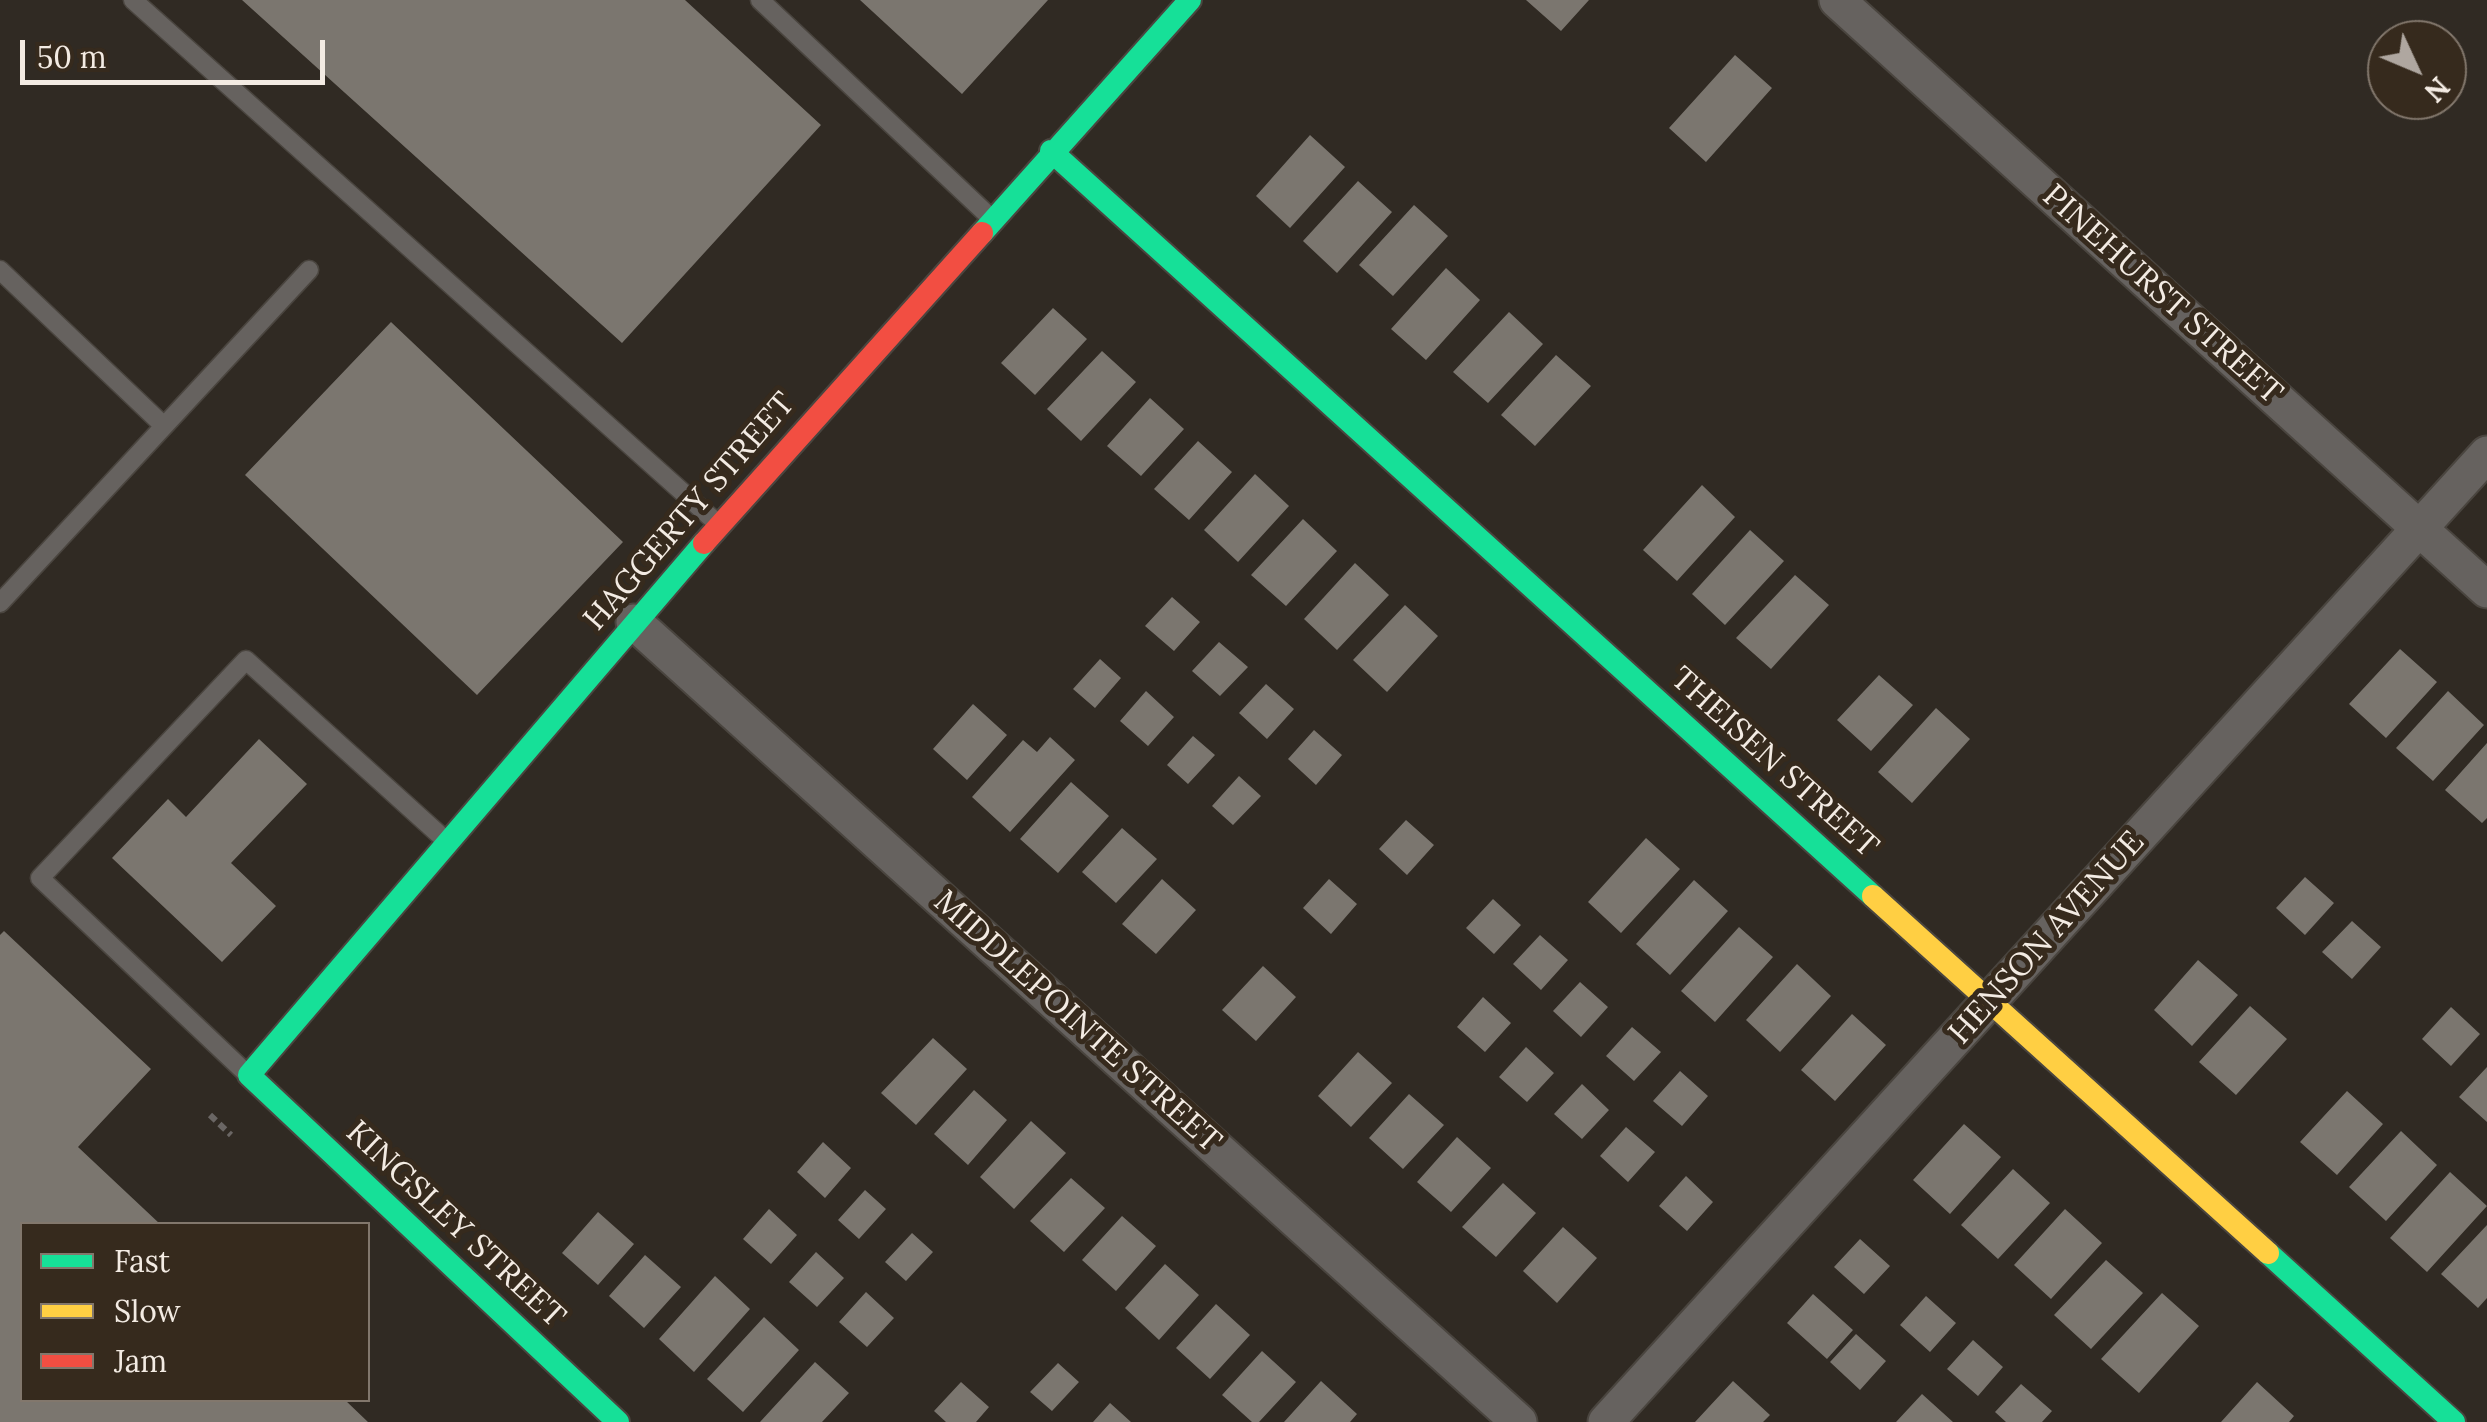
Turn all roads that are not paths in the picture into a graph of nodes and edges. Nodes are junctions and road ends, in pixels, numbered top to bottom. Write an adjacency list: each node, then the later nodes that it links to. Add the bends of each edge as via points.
1 (133, 0): 11 (lane)
2 (760, 0): 6 (lane)
3 (1190, 0): 5 (street, HAGGERTY STREET)
4 (1838, 0): 12 (street, PINEHURST STREET)
5 (1051, 151): 6 (street, HAGGERTY STREET); 17 (street, THEISEN STREET)
6 (992, 219): 11 (street, HAGGERTY STREET)
7 (0, 270): 9 (lane)
8 (309, 270): 9 (lane)
9 (164, 426): 14 (lane)
10 (2487, 454): 12 (street, HENSON AVENUE)
11 (720, 526): 15 (street, HAGGERTY STREET)
12 (2420, 529): 13 (street, PINEHURST STREET); 17 (street, HENSON AVENUE)
13 (2487, 590)
14 (0, 603)
15 (634, 622): 16 (street, HAGGERTY STREET); 20 (street, MIDDLEPOINTE STREET)
16 (447, 842): 18 (street, HAGGERTY STREET); 18 (lane, via 246,660 40,878)
17 (1989, 1001): 21 (street, HENSON AVENUE); 22 (street, THEISEN STREET)
18 (248, 1075): 19 (street, KINGSLEY STREET)
19 (618, 1422)
20 (1519, 1422)
21 (1606, 1422)
22 (2454, 1422)

